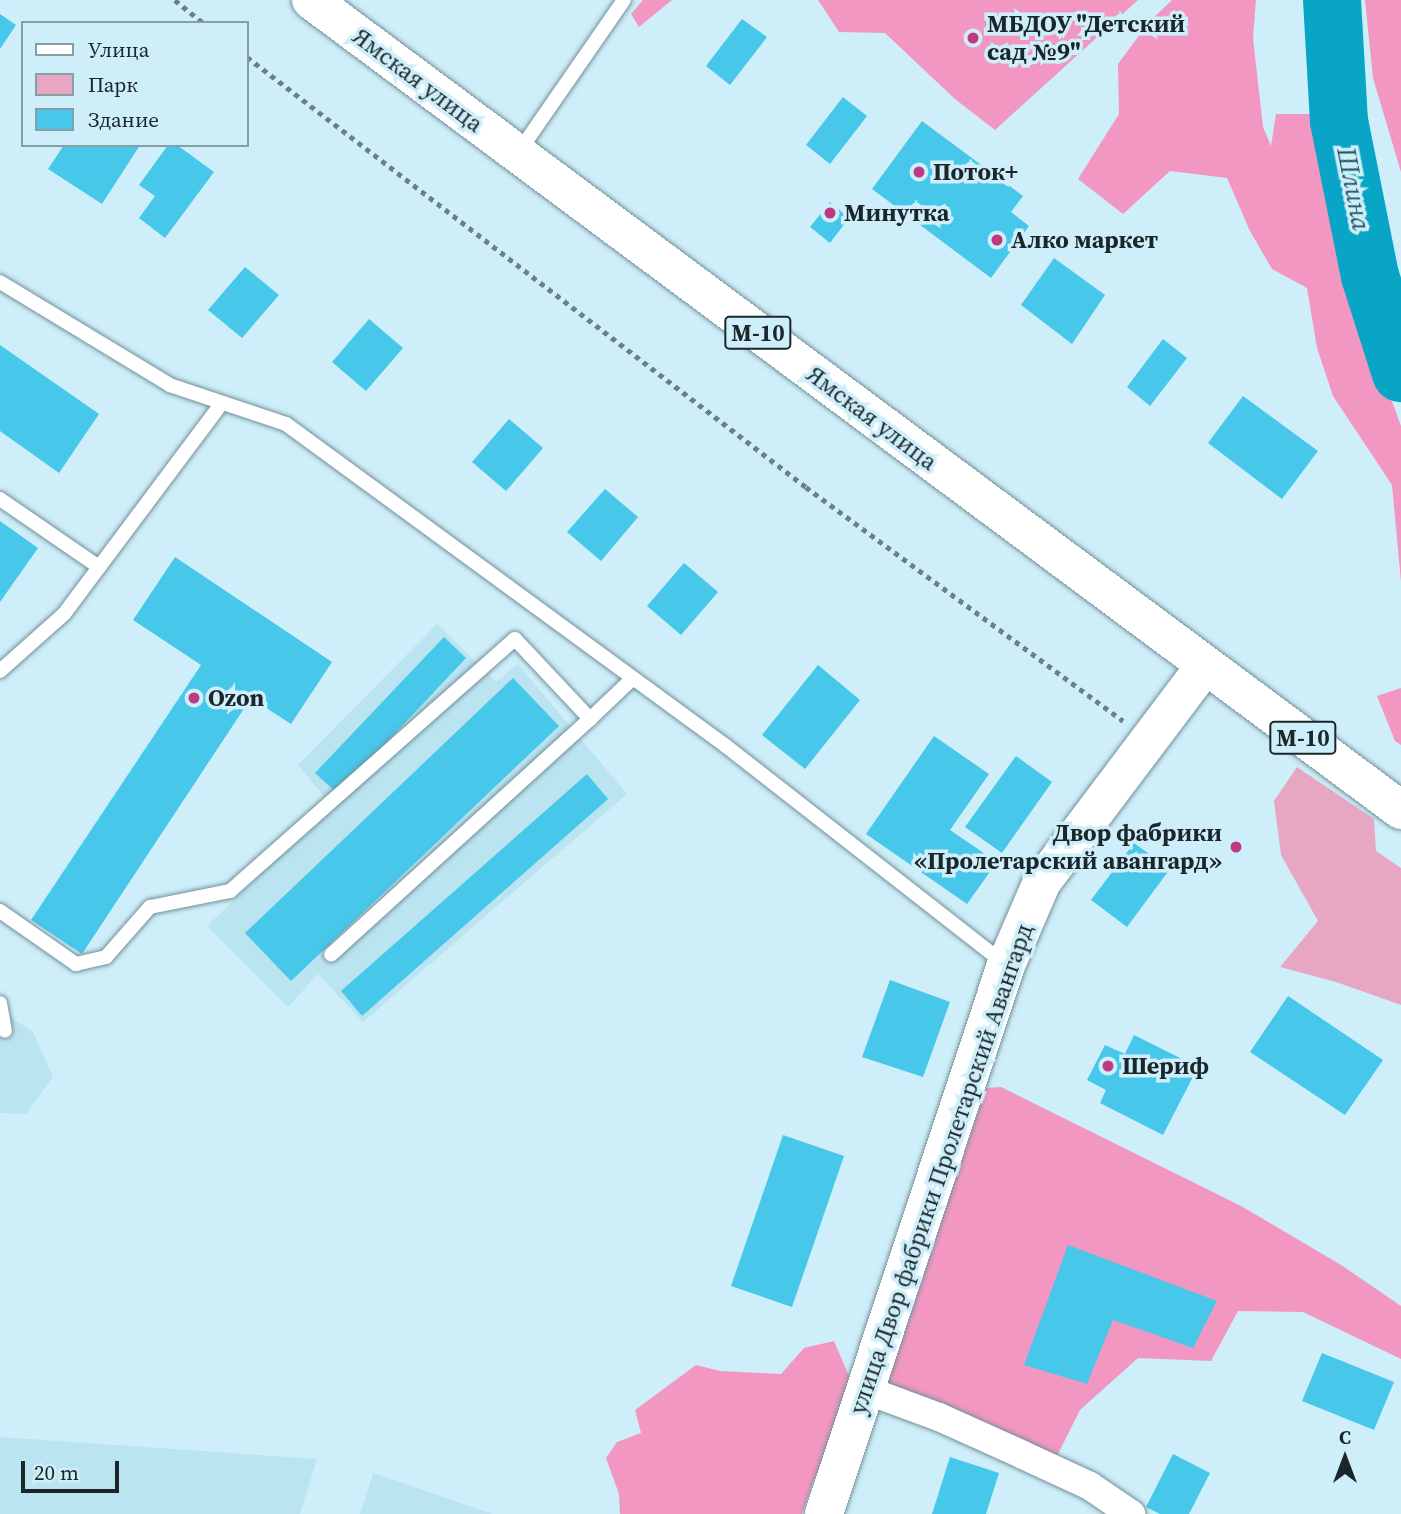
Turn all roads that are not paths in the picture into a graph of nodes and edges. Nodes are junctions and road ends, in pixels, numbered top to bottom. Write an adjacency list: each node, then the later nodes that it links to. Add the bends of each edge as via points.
1 (311, 0): 3 (main road, Ямская улица / М-10)
2 (624, 0): 3 (lane)
3 (517, 154): 8 (main road, Ямская улица / М-10)
4 (0, 282): 5 (lane, via 170,385)
5 (221, 404): 7 (lane); 10 (lane, via 286,424)
6 (0, 499): 7 (lane)
7 (99, 568): 9 (lane, via 64,614)
8 (1205, 666): 12 (main road, Ямская улица / М-10); 15 (main road, улица Двор фабрики Пролетарский Авангард, via 1042,882)
9 (0, 671)
10 (634, 678): 11 (lane); 15 (lane)
11 (590, 719): 13 (lane, via 515,639 230,891 150,907 106,957 76,964); 14 (lane)
12 (1401, 810)
13 (0, 911)
14 (331, 955)
15 (1006, 965): 18 (main road, улица Двор фабрики Пролетарский Авангард)
16 (0, 1003): 17 (lane)
17 (5, 1031)
18 (866, 1390): 19 (main road, улица Двор фабрики Пролетарский Авангард); 20 (street, via 939,1417 1090,1486)
19 (824, 1514)
20 (1131, 1514)

